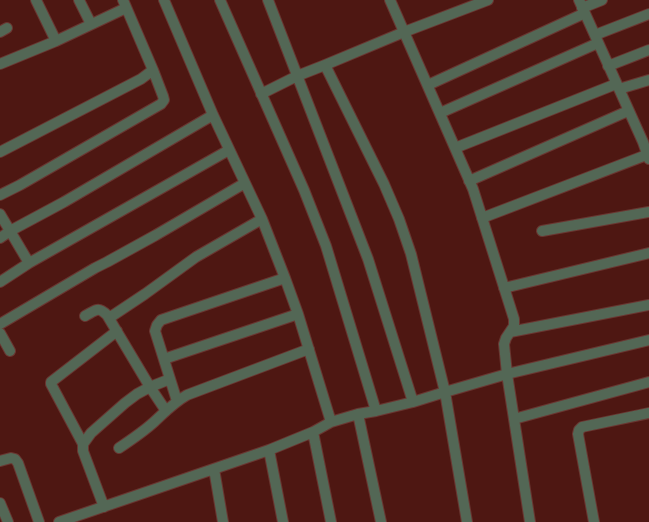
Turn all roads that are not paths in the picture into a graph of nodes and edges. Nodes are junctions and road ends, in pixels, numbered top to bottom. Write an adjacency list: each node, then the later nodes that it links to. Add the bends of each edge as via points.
1 (36, 0): 15 (street)
2 (79, 0): 12 (street)
3 (164, 0): 28 (street)
4 (220, 0): 25 (street)
5 (268, 0): 21 (street)
6 (488, 0): 13 (street)
7 (602, 0): 10 (street)
8 (392, 1): 13 (street)
9 (125, 4): 12 (street); 20 (street)
10 (582, 7): 14 (street); 23 (street)
11 (649, 14): 14 (street)
12 (91, 24): 15 (street)
13 (404, 32): 18 (street); 23 (street)
14 (596, 39): 19 (street); 27 (street)
15 (56, 41): 17 (street)
16 (649, 50): 19 (street)
17 (0, 64)
18 (326, 65): 21 (street); 64 (street, via 399,219)
19 (608, 66): 24 (street)
20 (154, 70): 31 (street, via 141,80); 35 (street, via 164,100 161,104)
21 (297, 76): 25 (street); 66 (street, via 368,259)
22 (649, 80): 24 (street)
23 (428, 86): 27 (street)
24 (618, 86): 26 (street); 29 (street)
25 (262, 94): 68 (street, via 326,246)
26 (628, 110): 32 (street); 33 (street)
27 (440, 113): 29 (street)
28 (213, 115): 30 (street); 40 (street)
29 (455, 148): 33 (street)
30 (229, 150): 34 (street); 44 (street)
31 (0, 152)
32 (648, 156): 38 (street)
33 (469, 180): 38 (street)
34 (244, 183): 39 (street); 52 (street)
35 (0, 195)
36 (649, 212): 41 (street)
37 (0, 214): 40 (street)
38 (482, 218): 47 (street)
39 (262, 219): 45 (street); 51 (street, via 196,257)
40 (10, 231): 42 (street); 44 (street)
41 (542, 231)
42 (0, 238)
43 (649, 253): 47 (street)
44 (28, 263): 46 (street)
45 (285, 278): 49 (street); 59 (street, via 162,320 155,332)
46 (0, 282)
47 (504, 288): 54 (street, via 514,319 514,326)
48 (649, 305): 54 (street)
49 (298, 314): 57 (street); 59 (street)
50 (85, 316): 51 (street, via 98,309)
51 (109, 318): 53 (street)
52 (0, 324)
53 (117, 331): 63 (street); 74 (street, via 51,384)
54 (510, 332): 60 (street, via 504,344)
55 (0, 333): 58 (street)
56 (649, 340): 60 (street)
57 (309, 349): 65 (street); 72 (street)
58 (10, 351)
59 (164, 359): 61 (street)
60 (507, 374): 64 (street); 71 (street)
61 (170, 379): 63 (street); 65 (street)
62 (649, 382): 71 (street)
63 (150, 386): 67 (street); 74 (street, via 125,403 91,433)
64 (445, 392): 66 (street); 89 (street)
65 (177, 401): 67 (street)
66 (413, 402): 68 (street)
67 (166, 411): 75 (street)
68 (376, 411): 70 (street)
69 (649, 413): 91 (street, via 582,427 579,430)
70 (358, 414): 72 (street); 88 (street)
71 (514, 419): 90 (street)
72 (331, 422): 73 (street)
73 (313, 432): 76 (street); 87 (street)
74 (84, 444): 80 (street, via 83,451)
75 (119, 448)
76 (269, 450): 78 (street); 86 (street)
77 (0, 461): 83 (street, via 11,458 18,463)
78 (214, 469): 80 (street); 85 (street)
79 (0, 503): 82 (street)
80 (104, 507): 81 (street)
81 (72, 520): 84 (street)
82 (8, 522)
83 (39, 522)
84 (59, 522)
85 (222, 522)
86 (283, 522)
87 (331, 522)
88 (380, 522)
89 (467, 522)
90 (530, 522)
91 (594, 522)

